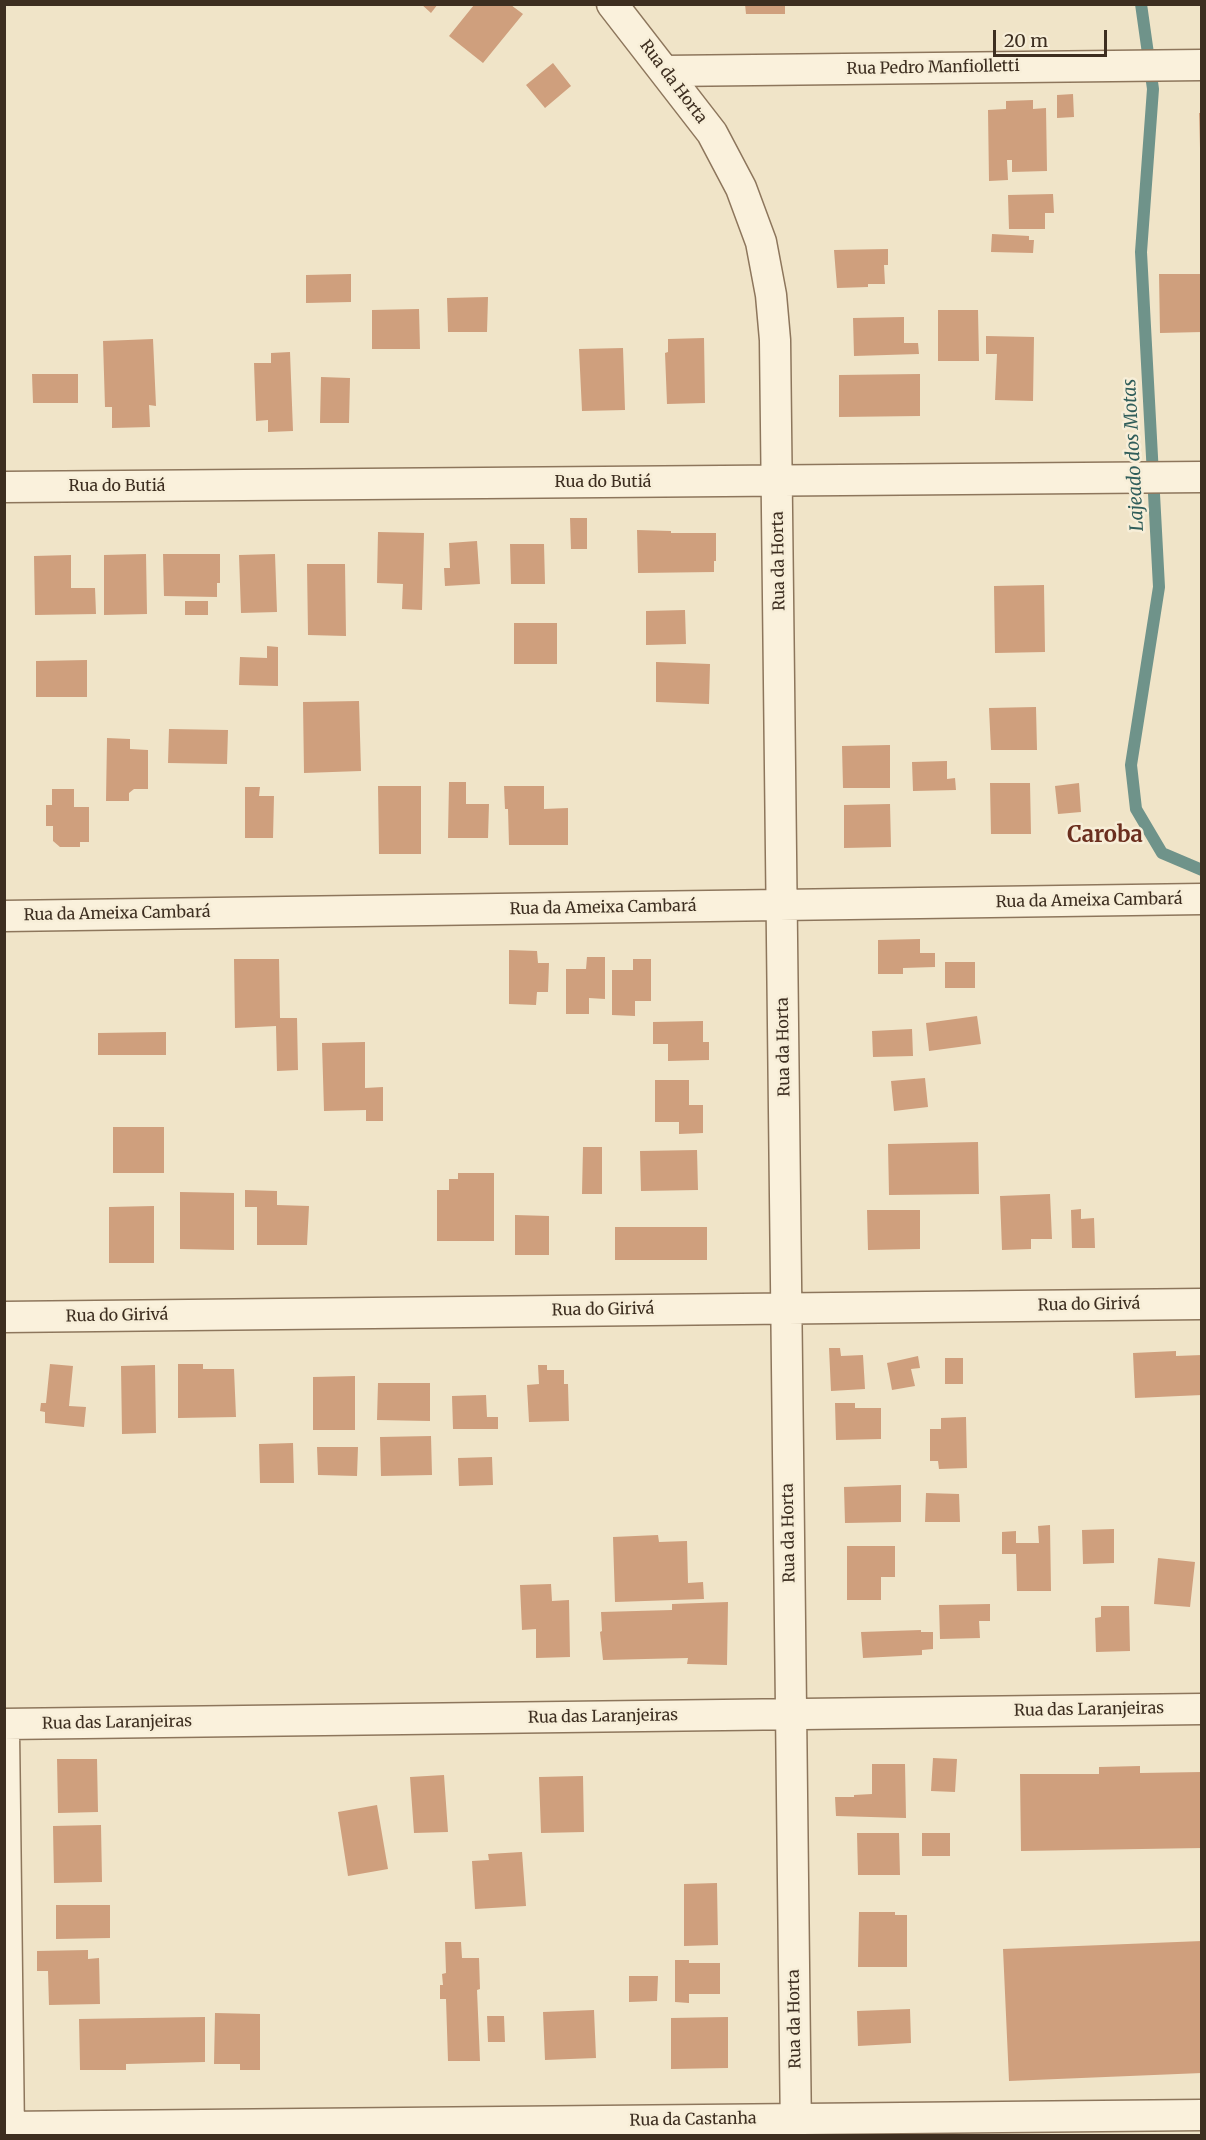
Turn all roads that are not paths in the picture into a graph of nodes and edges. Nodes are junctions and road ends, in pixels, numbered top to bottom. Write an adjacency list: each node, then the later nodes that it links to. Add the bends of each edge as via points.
1 (612, 4): 3 (street, Rua da Horta)
2 (1190, 66): 3 (street, Rua Pedro Manfiolletti)
3 (665, 71): 5 (street, Rua da Horta, via 712,134 741,188 761,242 775,340)
4 (1192, 477): 5 (street, Rua do Butiá)
5 (778, 480): 6 (street, Rua do Butiá); 8 (street, Rua da Horta)
6 (4, 487)
7 (1202, 899): 8 (street, Rua da Ameixa Cambará)
8 (782, 905): 9 (street, Rua da Ameixa Cambará); 11 (street, Rua da Horta)
9 (4, 916)
10 (1202, 1304): 11 (street, Rua do Girivá)
11 (787, 1308): 12 (street, Rua do Girivá); 14 (street, Rua da Horta)
12 (4, 1317)
13 (1202, 1709): 14 (street, Rua das Laranjeiras)
14 (791, 1714): 15 (street, Rua das Laranjeiras); 18 (street, Rua da Horta)
15 (4, 1724)
16 (4, 1731): 19 (street)
17 (1202, 2115): 18 (street, Rua da Castanha)
18 (796, 2128): 19 (street, Rua da Castanha)
19 (7, 2130)

